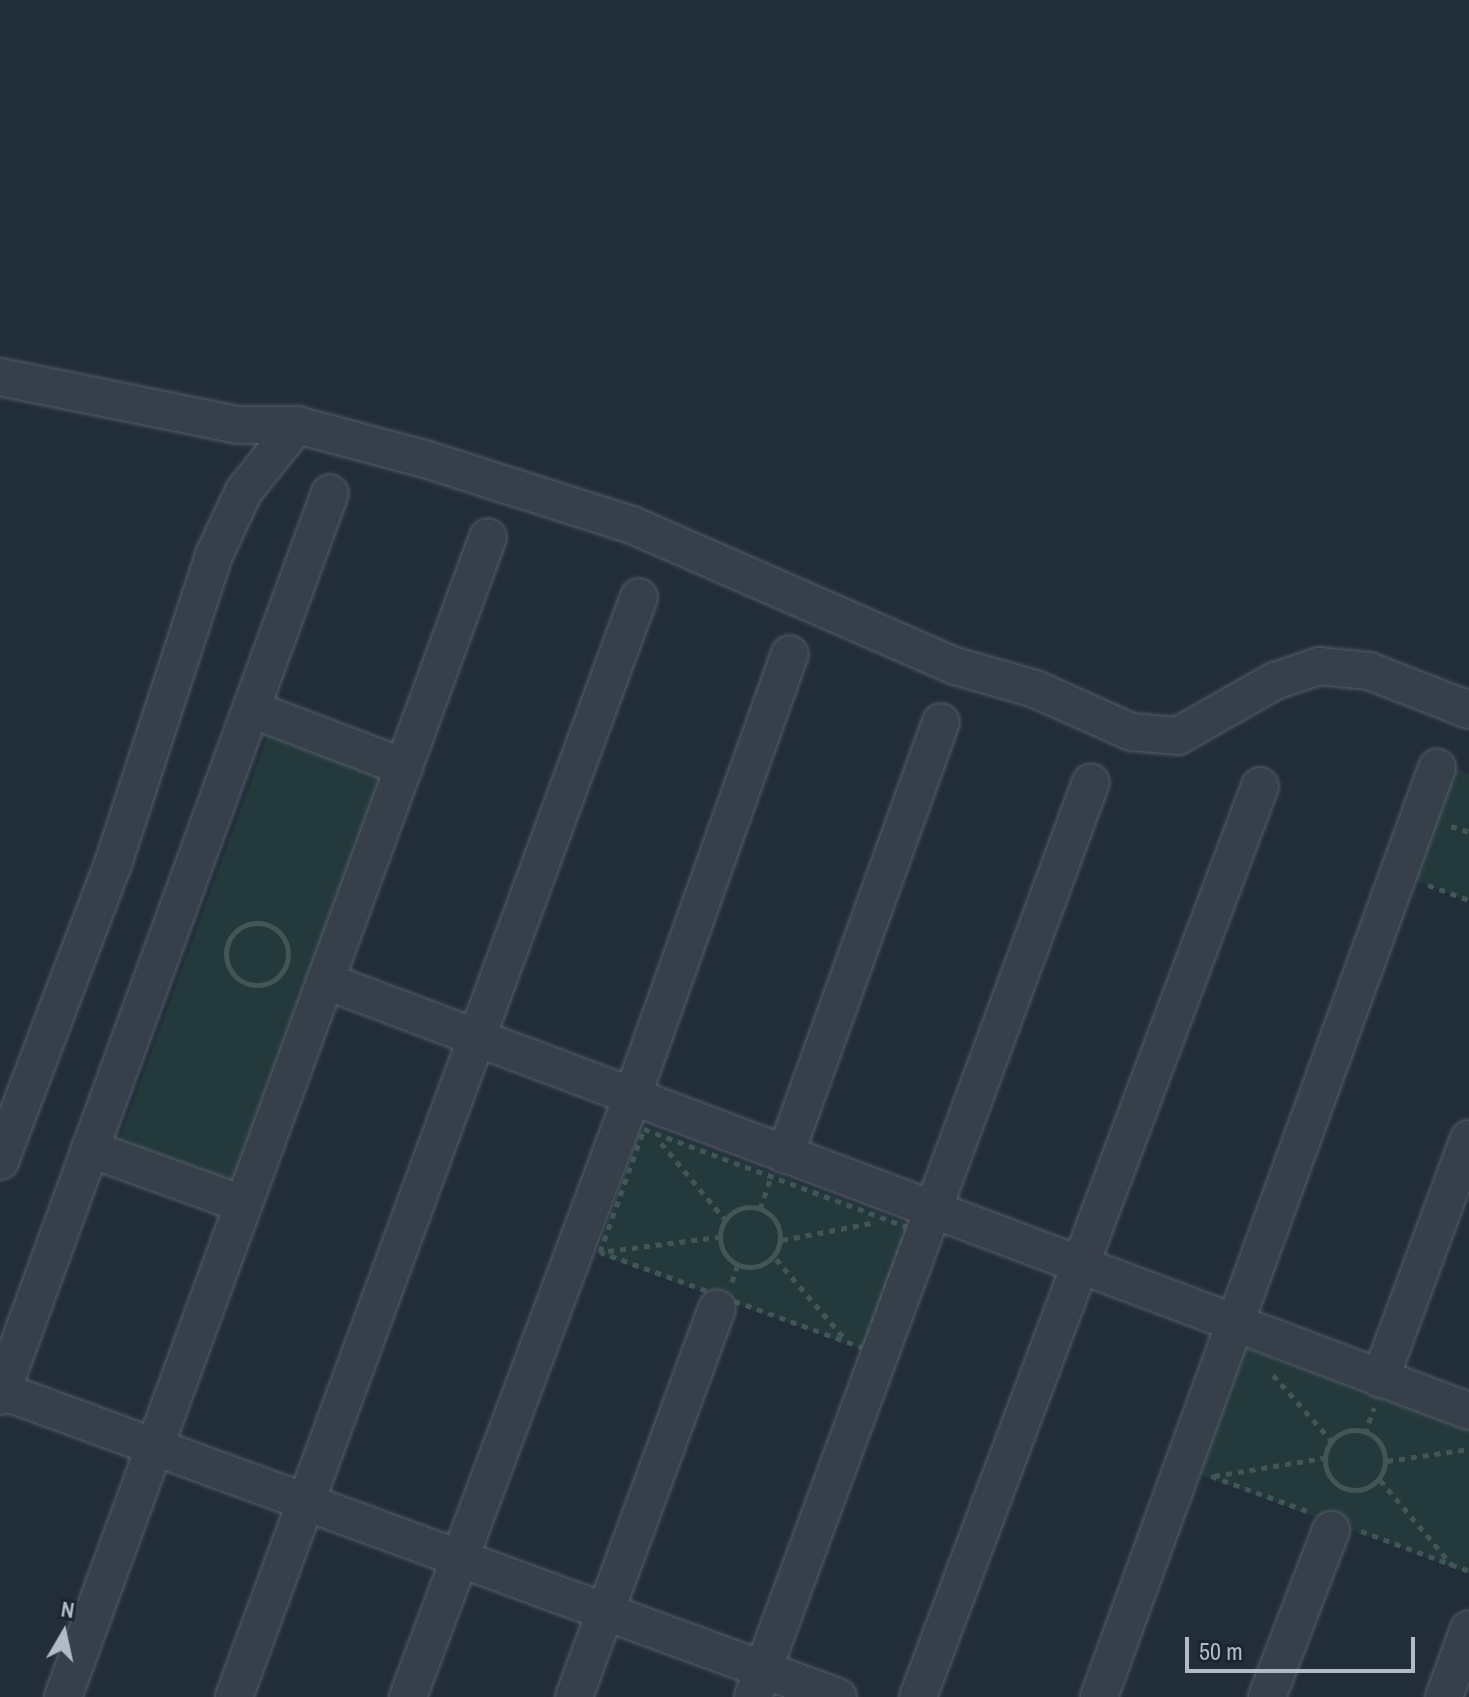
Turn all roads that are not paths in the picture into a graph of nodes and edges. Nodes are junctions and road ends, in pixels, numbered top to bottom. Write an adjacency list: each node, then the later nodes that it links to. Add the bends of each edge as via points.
1 (0, 377): 2 (street, via 238,425)
2 (297, 425): 8 (street, via 425,459 632,525 955,666 1035,689 1131,732 1178,736 1275,681 1319,666 1369,671); 19 (street, via 244,491 214,555 113,864)
3 (330, 493): 7 (street)
4 (488, 537): 10 (street)
5 (639, 597): 15 (street)
6 (790, 654): 16 (street)
7 (251, 709): 10 (street); 18 (street)
8 (1469, 710)
9 (941, 722): 20 (street)
10 (404, 767): 14 (street)
11 (1437, 768): 25 (street)
12 (1091, 782): 22 (street)
13 (1260, 786): 23 (street)
14 (326, 981): 15 (street); 21 (street)
15 (477, 1038): 16 (street); 30 (street)
16 (632, 1097): 20 (street); 32 (street)
17 (1469, 1139): 26 (street)
18 (90, 1149): 21 (street); 27 (street)
19 (0, 1161)
20 (778, 1165): 22 (street)
21 (243, 1204): 29 (street)
22 (933, 1211): 23 (street); 35 (street)
23 (1077, 1266): 25 (street); 41 (street)
24 (717, 1309): 33 (street)
25 (1237, 1323): 26 (street); 42 (street)
26 (1379, 1388): 28 (street)
27 (1, 1393): 29 (street)
28 (1469, 1411)
29 (155, 1447): 30 (street); 36 (street)
30 (307, 1503): 32 (street); 37 (street)
31 (1333, 1524): 43 (street)
32 (463, 1559): 33 (street); 38 (street)
33 (605, 1611): 35 (street); 39 (street)
34 (1469, 1629): 44 (street)
35 (758, 1683): 40 (street)
36 (63, 1697)
37 (234, 1697)
38 (408, 1697)
39 (574, 1697)
40 (838, 1697)
41 (918, 1697)
42 (1099, 1697)
43 (1267, 1697)
44 (1444, 1697)

